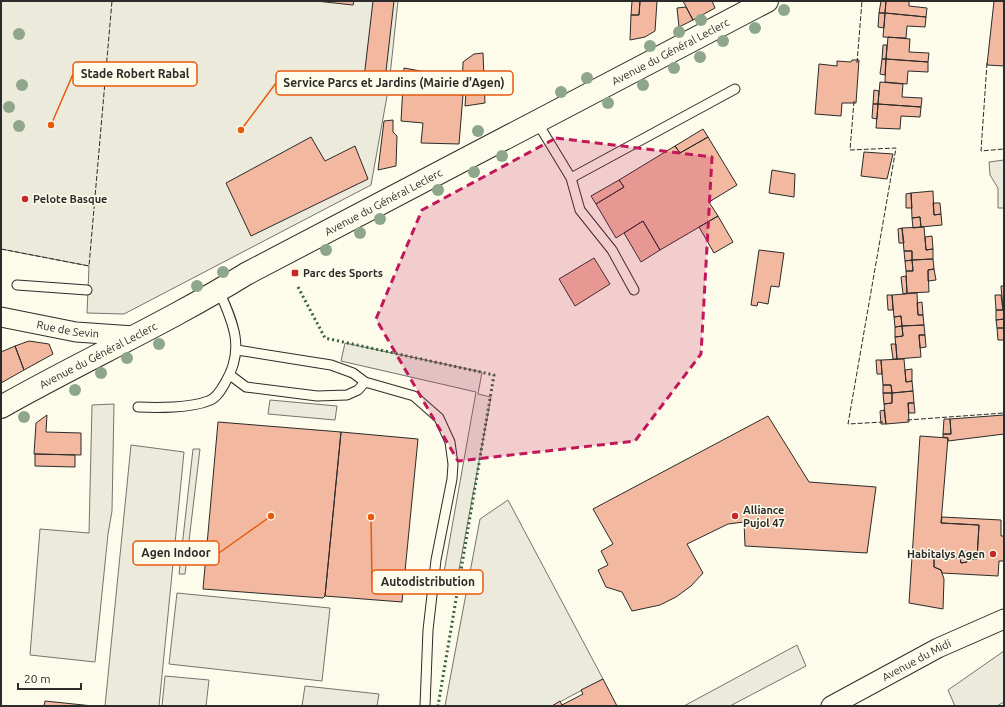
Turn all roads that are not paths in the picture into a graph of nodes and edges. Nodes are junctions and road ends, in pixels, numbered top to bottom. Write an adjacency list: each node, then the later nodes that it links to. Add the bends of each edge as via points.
1 (767, 1): 3 (street, Avenue du Général Leclerc)
2 (735, 88): 4 (lane)
3 (537, 122): 4 (lane); 8 (street, Avenue du Général Leclerc)
4 (570, 178): 7 (lane, via 580,210 612,250)
5 (17, 285): 6 (lane)
6 (87, 290)
7 (634, 290)
8 (218, 291): 10 (street, Avenue du Général Leclerc, via 176,316); 11 (lane, via 230,314)
9 (1, 317): 10 (street, Rue de Sevin, via 76,332)
10 (134, 336): 14 (street, Avenue du Général Leclerc)
11 (237, 350): 12 (lane); 13 (lane, via 330,365 353,373)
12 (230, 375): 13 (lane, via 246,387 317,396 347,395 358,390); 15 (lane, via 220,391 209,401 165,408)
13 (365, 382): 17 (lane, via 414,396 439,418 450,442 452,478 435,565 428,630)
14 (1, 407)
15 (138, 408)
16 (1004, 619): 18 (street, Avenue du Midi, via 938,648)
17 (425, 706)
18 (831, 706)

